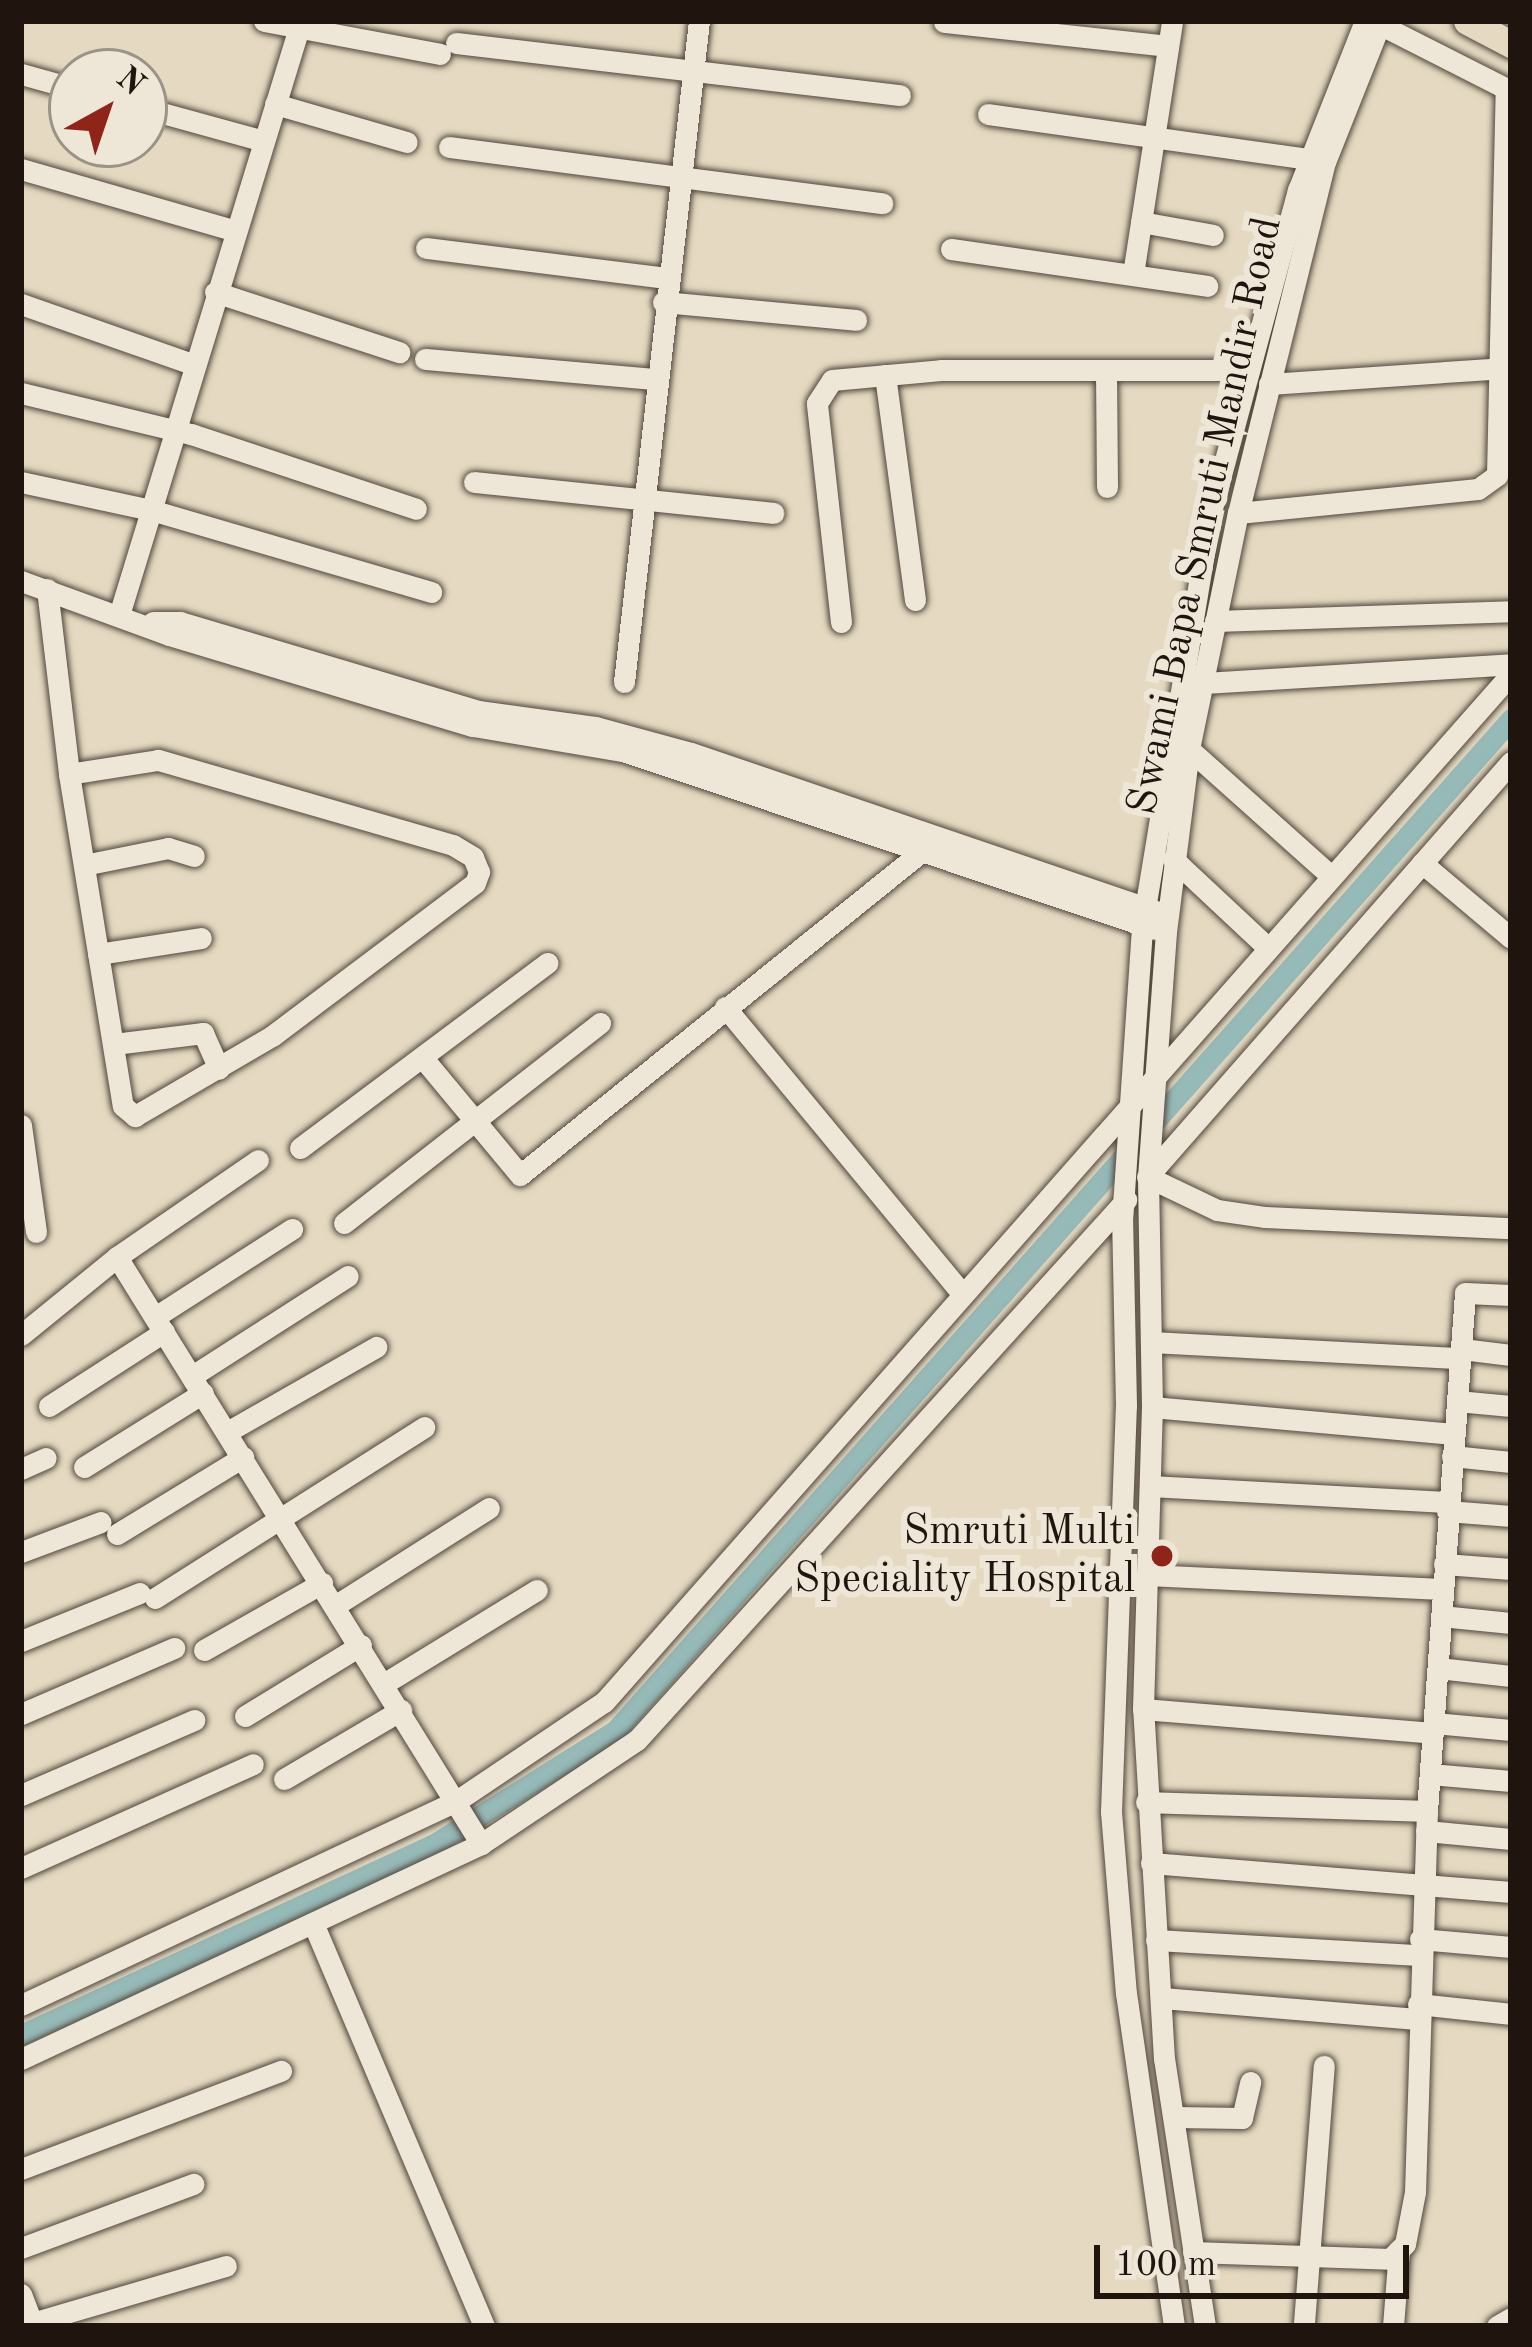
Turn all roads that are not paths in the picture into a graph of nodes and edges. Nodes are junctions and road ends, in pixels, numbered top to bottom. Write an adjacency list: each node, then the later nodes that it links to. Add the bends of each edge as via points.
1 (264, 21): 7 (street)
2 (699, 21): 10 (street)
3 (1172, 21): 9 (street)
4 (1467, 21): 8 (main road)
5 (944, 22): 9 (street)
6 (1375, 22): 11 (street); 20 (street); 44 (street, Swami Bapa Smruti Mandir Road, via 1325,162)
7 (299, 26): 10 (street, via 448,48); 13 (street)
8 (1511, 44)
9 (1168, 46): 16 (street)
10 (693, 67): 12 (street); 22 (street)
11 (1509, 90): 39 (street)
12 (900, 94)
13 (275, 104): 17 (street); 18 (street)
14 (988, 114): 16 (street)
15 (168, 115): 17 (street)
16 (1154, 138): 20 (street); 24 (street)
17 (260, 140): 25 (street)
18 (407, 142)
19 (449, 147): 22 (street)
20 (1310, 159): 40 (street)
21 (21, 169): 25 (street)
22 (679, 178): 23 (street); 30 (street)
23 (882, 203)
24 (1141, 222): 26 (street); 29 (street)
25 (233, 230): 32 (street)
26 (1213, 235)
27 (426, 248): 30 (street)
28 (951, 249): 29 (street)
29 (1133, 274): 31 (street)
30 (666, 278): 33 (street)
31 (1207, 286)
32 (215, 292): 36 (street); 38 (street)
33 (663, 302): 35 (street); 43 (street)
34 (21, 304): 38 (street)
35 (856, 320)
36 (399, 352)
37 (425, 359): 43 (street)
38 (195, 365): 46 (street)
39 (1501, 368): 44 (street); 54 (street, via 1499,463 1491,482)
40 (1249, 370): 41 (street); 77 (street, via 1198,575)
41 (1106, 372): 42 (street); 49 (street)
42 (885, 375): 58 (street); 62 (street, via 832,380 817,403)
43 (655, 379): 50 (street)
44 (1269, 384): 54 (street, Swami Bapa Smruti Mandir Road)
45 (21, 393): 46 (street)
46 (175, 429): 51 (street); 52 (street)
47 (21, 482): 52 (street)
48 (474, 482): 50 (street)
49 (1107, 488)
50 (642, 502): 53 (street); 65 (street)
51 (416, 509)
52 (151, 510): 57 (street); 60 (street)
53 (773, 513)
54 (1238, 513): 61 (street, Swami Bapa Smruti Mandir Road)
55 (21, 581): 56 (street)
56 (47, 589): 60 (street); 69 (street)
57 (431, 592)
58 (915, 600)
59 (1511, 611): 61 (street)
60 (130, 617): 71 (street)
61 (1215, 621): 66 (street, Swami Bapa Smruti Mandir Road)
62 (841, 622)
63 (1511, 664): 66 (street)
64 (1511, 674): 76 (street)
65 (624, 682)
66 (1204, 683): 67 (street, Swami Bapa Smruti Mandir Road)
67 (1189, 749): 73 (street, Swami Bapa Smruti Mandir Road); 76 (street)
68 (1511, 762): 70 (street)
69 (69, 774): 75 (street); 87 (street, via 158,760 473,857 475,884)
70 (1502, 789): 74 (street)
71 (928, 845): 77 (street); 83 (street)
72 (194, 856): 75 (street, via 168,848)
73 (1173, 859): 77 (street, Swami Bapa Smruti Mandir Road); 80 (street)
74 (1422, 863): 79 (street); 94 (street)
75 (84, 866): 81 (street)
76 (1330, 875): 80 (street)
77 (1155, 921): 88 (street, Swami Bapa Smruti Mandir Road); 89 (street)
78 (202, 938): 81 (street)
79 (1511, 938)
80 (1266, 946): 88 (street)
81 (98, 954): 85 (street)
82 (547, 962): 86 (street)
83 (725, 1007): 90 (street, via 520,1175); 102 (street)
84 (600, 1023): 90 (street)
85 (114, 1044): 87 (street, via 203,1033); 87 (street, via 124,1106 135,1116)
86 (422, 1057): 90 (street); 92 (street)
87 (219, 1069)
88 (1155, 1076): 89 (street); 94 (street, Swami Bapa Smruti Mandir Road)
89 (1133, 1100): 95 (street); 102 (street)
90 (474, 1124): 96 (street)
91 (21, 1125): 99 (street)
92 (300, 1148)
93 (258, 1160): 100 (street)
94 (1148, 1177): 95 (street); 97 (street, via 1217,1210 1265,1217); 106 (street, Swami Bapa Smruti Mandir Road)
95 (1124, 1203): 161 (street, via 638,1740); 191 (street, via 1126,1406 1111,1812 1126,1994)
96 (344, 1222)
97 (1511, 1228)
98 (292, 1229): 104 (street)
99 (36, 1232)
100 (117, 1257): 104 (street); 105 (street)
101 (348, 1276): 110 (street)
102 (962, 1293): 157 (street, via 604,1702)
103 (1511, 1295): 108 (street, via 1465,1293)
104 (159, 1324): 110 (street); 112 (street)
105 (21, 1335)
106 (1151, 1342): 108 (street); 114 (street, Swami Bapa Smruti Mandir Road)
107 (376, 1347): 116 (street)
108 (1461, 1354): 109 (street); 111 (street)
109 (1511, 1354)
110 (197, 1385): 116 (street); 121 (street)
111 (1457, 1402): 113 (street); 117 (street)
112 (49, 1406)
113 (1511, 1406)
114 (1152, 1407): 117 (street); 123 (street, Swami Bapa Smruti Mandir Road)
115 (424, 1427): 127 (street)
116 (227, 1432): 118 (street)
117 (1453, 1445): 120 (street); 124 (street)
118 (243, 1457): 127 (street); 128 (street, via 109,1528)
119 (46, 1458): 122 (street)
120 (1511, 1462)
121 (84, 1467)
122 (21, 1469)
123 (1150, 1486): 124 (street); 131 (street, Swami Bapa Smruti Mandir Road)
124 (1447, 1507): 126 (street); 129 (street)
125 (489, 1508): 135 (street)
126 (1511, 1516)
127 (281, 1518): 132 (street); 138 (street, via 148,1596)
128 (21, 1552)
129 (1444, 1564): 130 (street); 133 (street)
130 (1511, 1569)
131 (1147, 1576): 133 (street); 145 (street, Swami Bapa Smruti Mandir Road)
132 (322, 1583): 135 (street); 141 (street)
133 (1442, 1589): 136 (street)
134 (537, 1590): 144 (street)
135 (336, 1605): 139 (street)
136 (1441, 1616): 137 (street); 142 (street)
137 (1511, 1622)
138 (21, 1641)
139 (361, 1646): 144 (street); 148 (street)
140 (174, 1648): 147 (street)
141 (204, 1650)
142 (1438, 1668): 143 (street); 150 (street)
143 (1511, 1676)
144 (385, 1683): 146 (street)
145 (1143, 1709): 150 (street); 158 (street, Swami Bapa Smruti Mandir Road)
146 (401, 1710): 154 (street); 157 (street)
147 (21, 1714)
148 (245, 1717)
149 (194, 1720): 156 (street)
150 (1433, 1728): 151 (street); 153 (street)
151 (1511, 1730)
152 (253, 1764): 163 (street)
153 (1430, 1774): 155 (street); 159 (street)
154 (284, 1779)
155 (1511, 1781)
156 (21, 1795)
157 (458, 1800): 161 (street); 171 (street)
158 (1146, 1802): 159 (street); 162 (street, Swami Bapa Smruti Mandir Road)
159 (1426, 1821): 160 (street); 164 (street)
160 (1511, 1839)
161 (480, 1843): 166 (street)
162 (1151, 1863): 164 (street); 167 (street, Swami Bapa Smruti Mandir Road)
163 (21, 1868)
164 (1425, 1886): 165 (street); 169 (street)
165 (1511, 1892)
166 (313, 1922): 174 (street); 190 (street)
167 (1156, 1940): 169 (street); 170 (street, Swami Bapa Smruti Mandir Road)
168 (1511, 1946): 169 (street)
169 (1420, 1947): 172 (street)
170 (1162, 1998): 172 (street); 178 (street, Swami Bapa Smruti Mandir Road)
171 (21, 2005)
172 (1417, 2011): 173 (street); 182 (street, via 1415,2192)
173 (1511, 2014)
174 (21, 2059)
175 (1324, 2066): 184 (street)
176 (281, 2071): 179 (street)
177 (1250, 2082): 178 (street, via 1242,2118)
178 (1174, 2117): 183 (street, Swami Bapa Smruti Mandir Road)
179 (21, 2169)
180 (193, 2184): 181 (street)
181 (21, 2248)
182 (1399, 2250): 184 (street, via 1390,2259); 193 (street)
183 (1193, 2252): 184 (street); 192 (street, Swami Bapa Smruti Mandir Road)
184 (1311, 2258): 188 (street)
185 (226, 2266): 189 (street)
186 (21, 2294): 189 (street)
187 (1511, 2318): 194 (street)
188 (1304, 2323)
189 (32, 2324)
190 (484, 2326)
191 (1174, 2326)
192 (1205, 2326)
193 (1393, 2326)
194 (1497, 2326)

